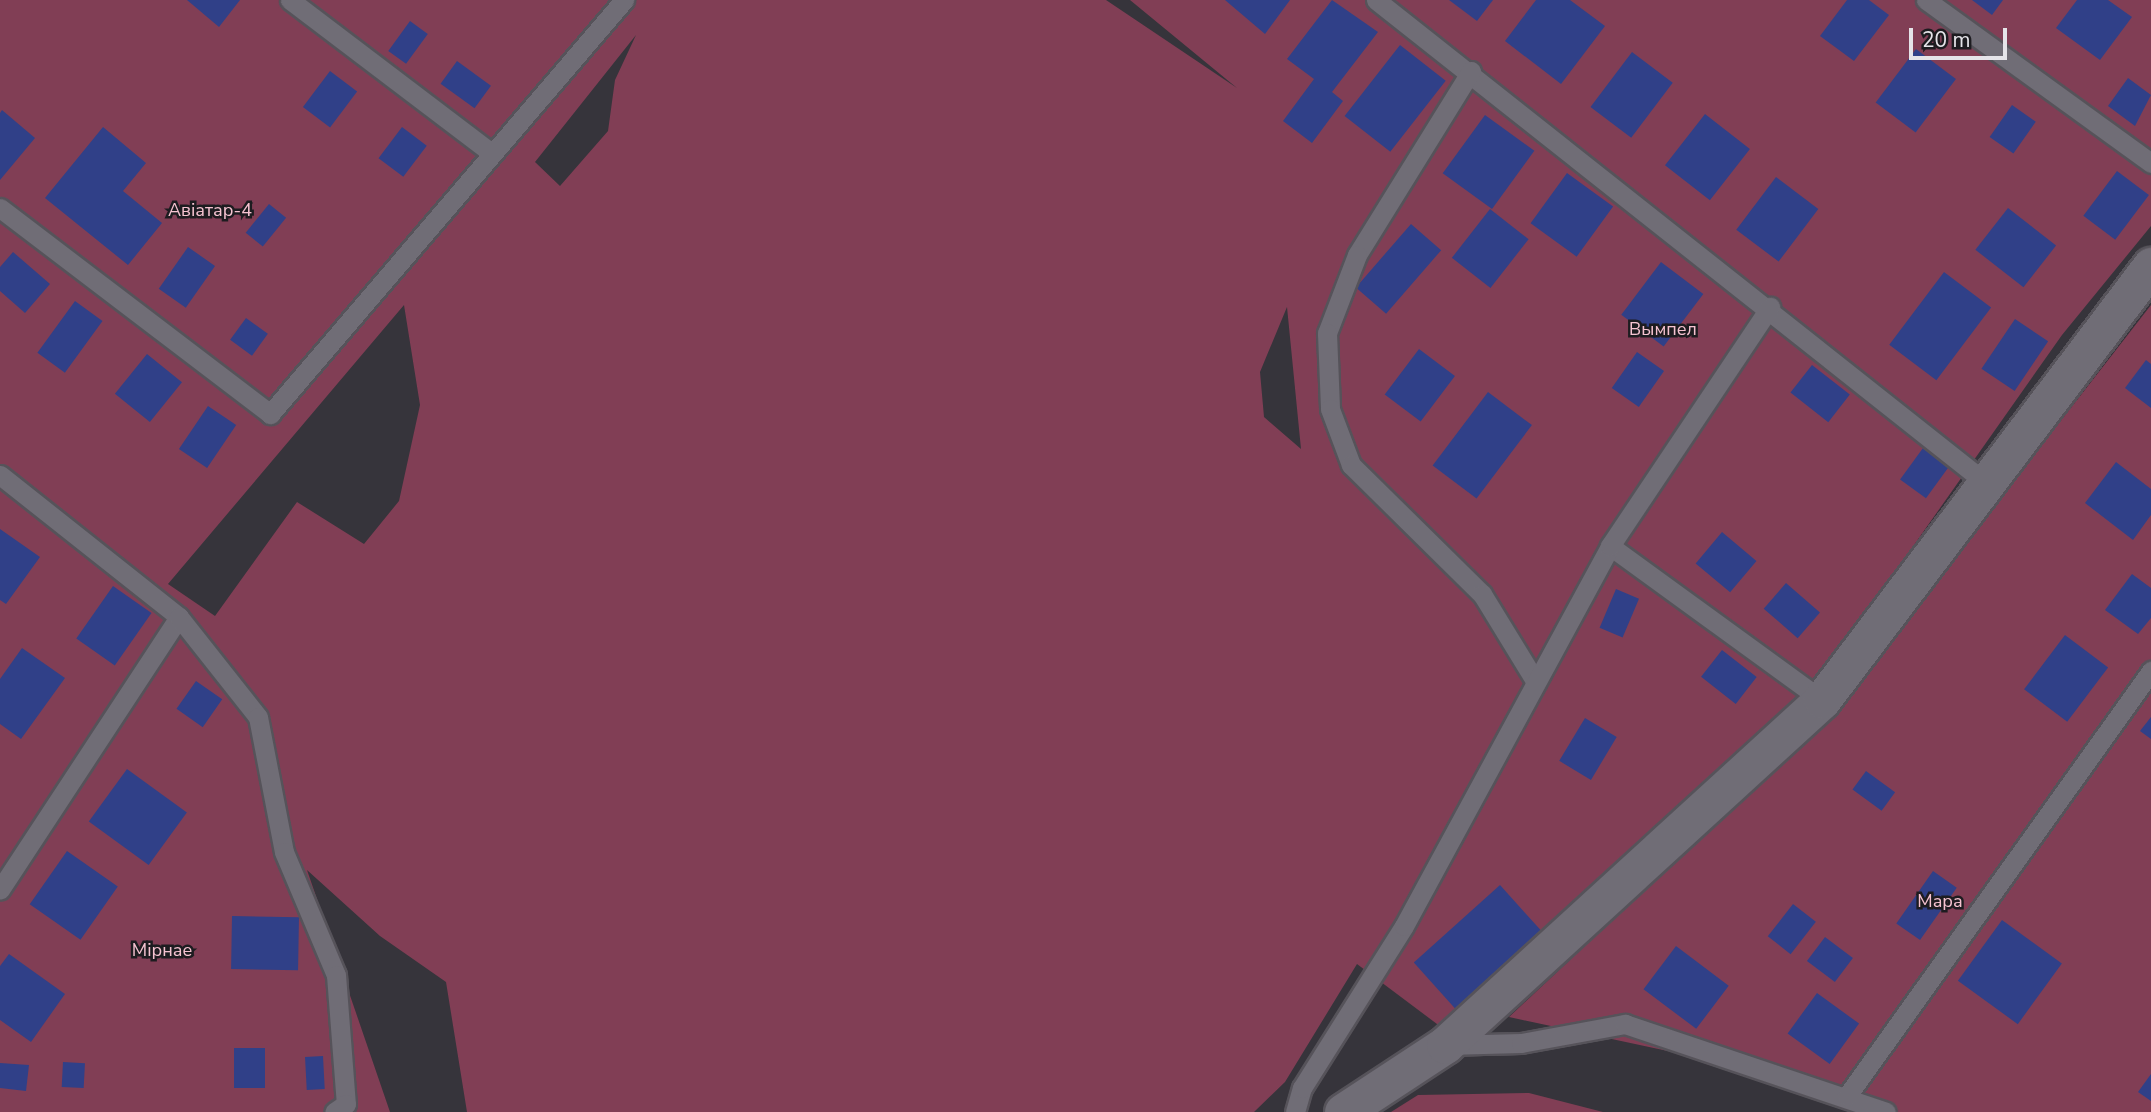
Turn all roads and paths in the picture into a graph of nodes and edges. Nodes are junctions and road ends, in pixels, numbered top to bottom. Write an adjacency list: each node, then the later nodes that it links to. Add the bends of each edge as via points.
1 (289, 0): 6 (lane)
2 (624, 0): 6 (lane)
3 (1376, 0): 5 (lane)
4 (1926, 0): 7 (lane)
5 (1471, 71): 10 (lane); 16 (lane, via 1357,255 1327,333 1330,409 1351,465 1482,594)
6 (490, 152): 8 (lane, via 270,414)
7 (2151, 163)
8 (0, 208)
9 (2151, 266): 12 (street)
10 (1770, 307): 12 (lane); 13 (lane)
11 (0, 475): 14 (lane)
12 (1990, 486): 17 (street)
13 (1610, 546): 16 (lane); 17 (lane)
14 (179, 617): 18 (lane); 21 (lane, via 258,717 284,852 336,975 346,1104)
15 (2151, 671): 20 (lane)
16 (1536, 682): 22 (lane, via 1404,926 1302,1088)
17 (1822, 700): 19 (street)
18 (0, 889)
19 (1445, 1045): 20 (lane, via 1521,1043 1625,1024); 23 (street)
20 (1847, 1096): 24 (lane)
21 (334, 1112)
22 (1295, 1112)
23 (1343, 1112)
24 (1886, 1112)

